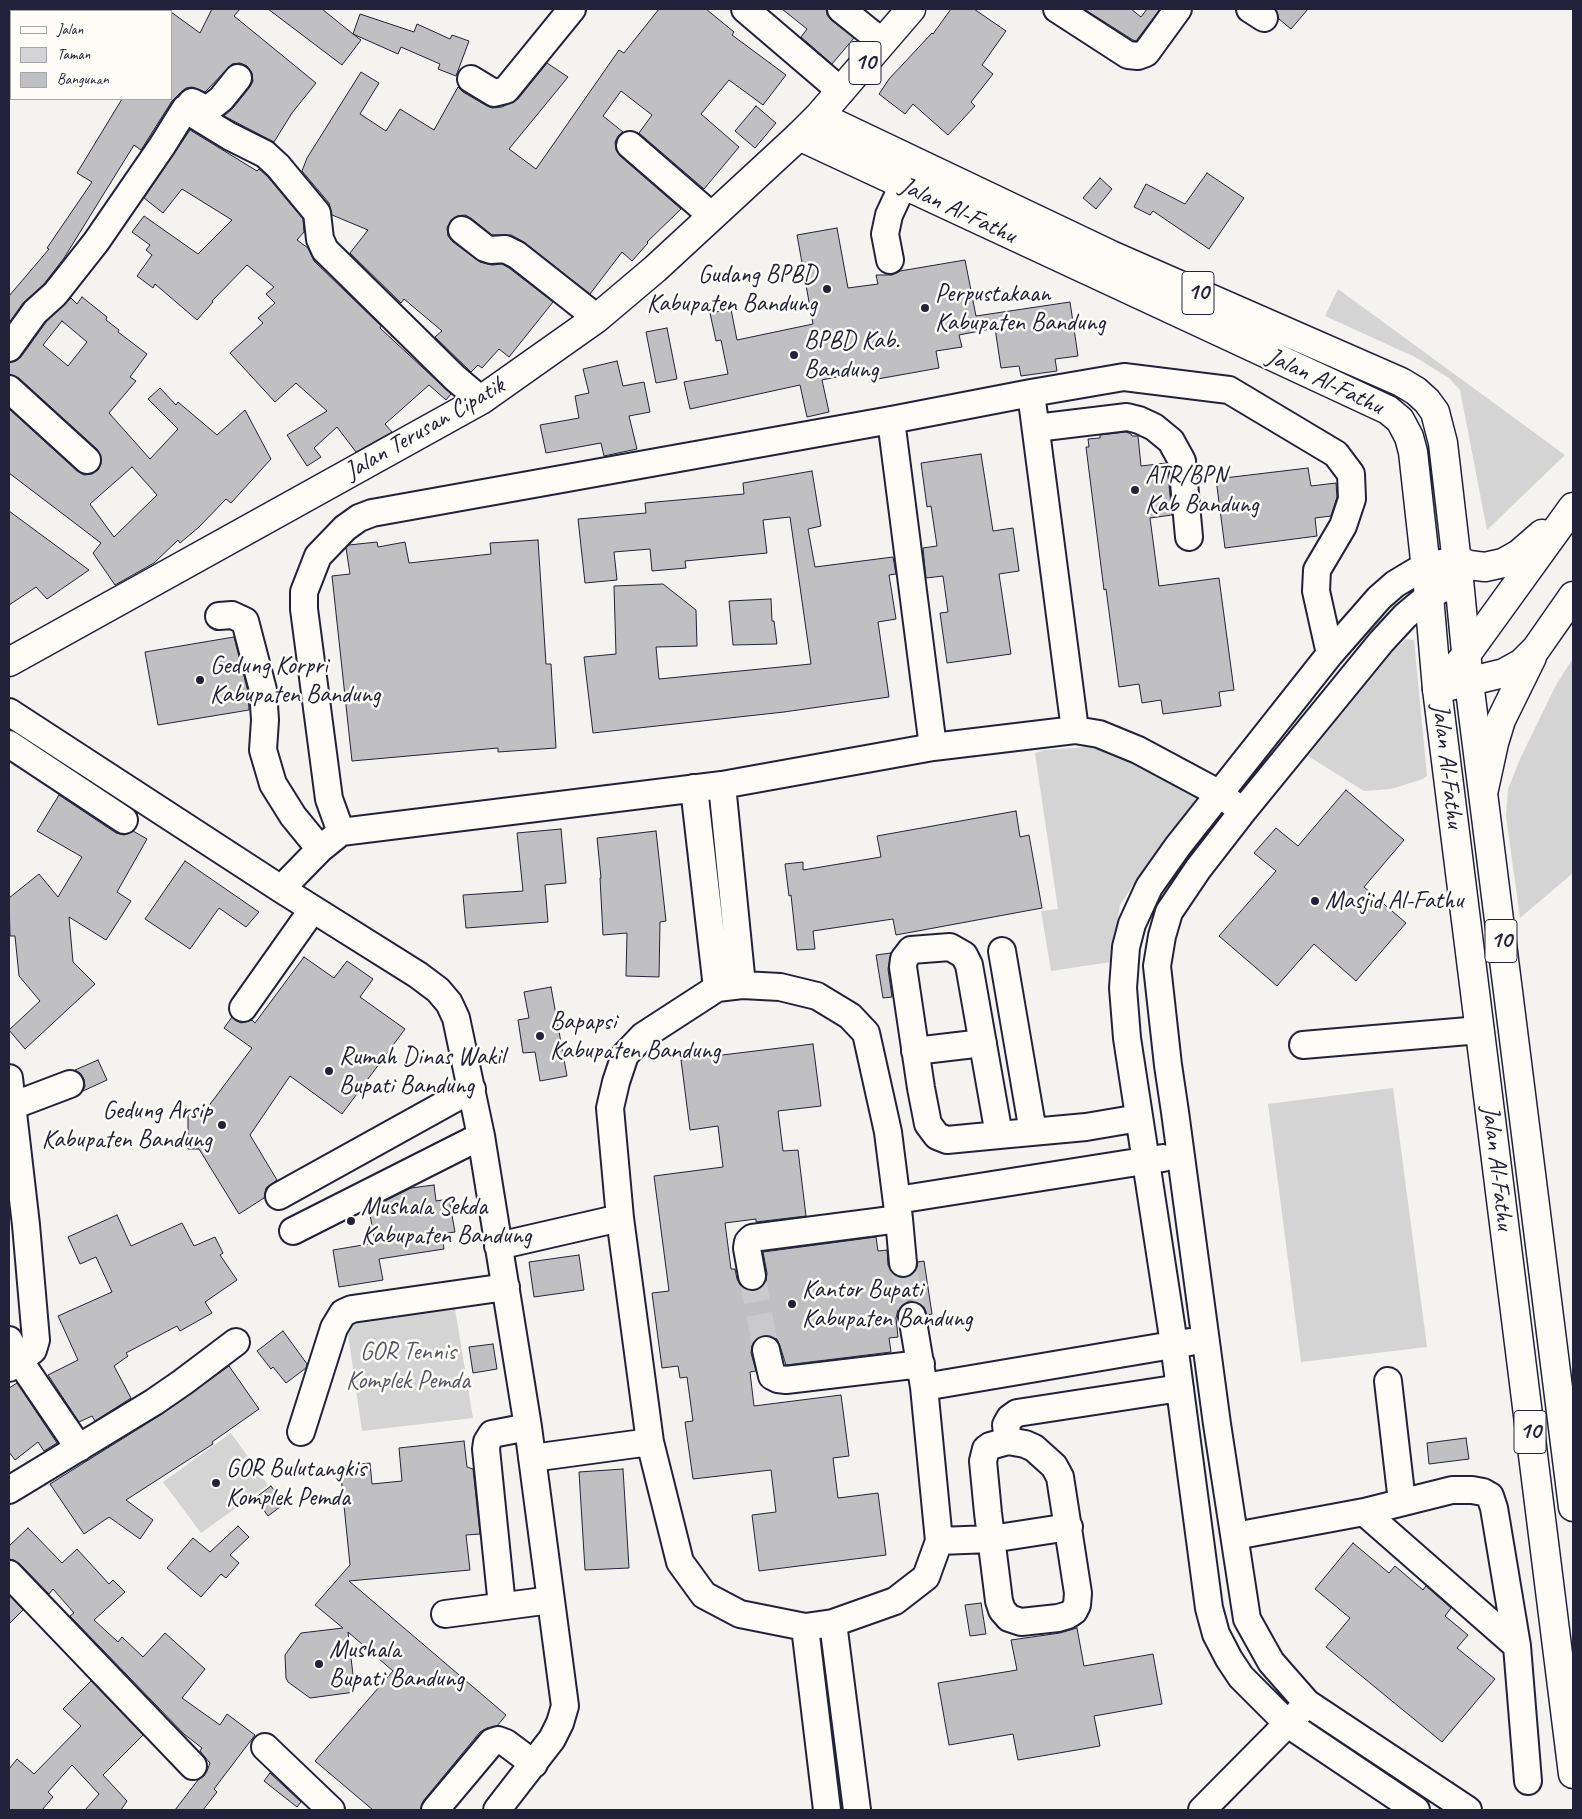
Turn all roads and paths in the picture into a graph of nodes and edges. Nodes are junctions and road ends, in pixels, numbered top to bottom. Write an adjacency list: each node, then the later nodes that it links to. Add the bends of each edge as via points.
1 (572, 9): 9 (street, via 506,90 494,93)
2 (745, 9): 10 (street)
3 (841, 9): 7 (street)
4 (911, 9): 7 (main road, 10)
5 (1057, 9): 6 (street, via 1128,55 1138,56 1146,53)
6 (1178, 9)
7 (882, 42): 10 (main road, 10)
8 (238, 78): 11 (street, via 207,110 192,102)
9 (471, 80)
10 (841, 91): 12 (main road, 10)
11 (185, 109): 21 (street, via 96,242); 25 (street, via 265,154 278,166 317,213 320,239 325,250)
12 (819, 116): 13 (main road, 10); 19 (main road, Jalan Al-Fathu / 10)
13 (799, 136): 15 (main road, Jalan Al-Fathu / 10); 16 (main road, Jalan Terusan Cipatik)
14 (630, 145): 16 (street)
15 (903, 185): 18 (street, via 889,215 885,234); 19 (main road, Jalan Al-Fathu / 10)
16 (712, 216): 20 (main road, Jalan Terusan Cipatik)
17 (462, 230): 20 (street, via 484,248 505,249 517,255)
18 (890, 260)
19 (1106, 266): 32 (main road, Jalan Al-Fathu / 10, via 1388,410 1400,420 1413,452); 33 (main road, Jalan Al-Fathu / 10, via 1401,382 1416,391 1435,412 1444,442)
20 (597, 318): 25 (main road, Jalan Terusan Cipatik)
21 (9, 348)
22 (1124, 377): 24 (street); 26 (street); 38 (street, via 1229,390 1336,454 1351,474 1352,499 1343,526 1318,570 1316,591)
23 (9, 389): 29 (street)
24 (1031, 393): 27 (street); 28 (street)
25 (481, 400): 40 (main road, Jalan Terusan Cipatik)
26 (1127, 417): 28 (street); 31 (street, via 1154,427 1171,441 1182,461)
27 (891, 420): 46 (street); 53 (street, via 372,513 345,528 318,556 304,592 328,799)
28 (1036, 428): 44 (street)
29 (87, 460)
30 (1572, 509): 33 (main road, via 1519,554 1503,563 1485,567 1469,565); 39 (main road)
31 (1188, 537)
32 (1425, 566): 33 (street); 34 (main road, Jalan Al-Fathu / 10); 38 (street, via 1379,598)
33 (1458, 570): 34 (street); 39 (main road, Jalan Al-Fathu / 10)
34 (1429, 596): 42 (main road, Jalan Al-Fathu / 10); 51 (street, via 1381,642)
35 (1573, 596): 37 (main road)
36 (219, 616): 54 (street, via 232,615 245,621 263,690 263,750 273,784 293,816)
37 (1536, 649): 41 (main road, via 1513,669); 50 (main road, via 1502,720)
38 (1330, 654): 49 (street)
39 (1466, 655): 41 (main road, Jalan Al-Fathu); 42 (main road)
40 (9, 662)
41 (1468, 682): 42 (main road); 50 (main road, Jalan Al-Fathu / 10)
42 (1437, 689): 60 (main road, Jalan Al-Fathu / 10)
43 (9, 712): 55 (street)
44 (1076, 730): 46 (street); 49 (street, via 1099,734 1138,750)
45 (9, 744): 52 (street)
46 (933, 747): 47 (street)
47 (722, 785): 48 (street); 58 (street)
48 (694, 788): 53 (street); 58 (street)
49 (1220, 794): 51 (street); 70 (street, via 1149,887 1132,924 1126,947 1124,996 1127,1038)
50 (1483, 796): 66 (main road, Jalan Al-Fathu / 10)
51 (1243, 811): 74 (street, via 1169,912 1162,936 1157,966)
52 (124, 820)
53 (341, 832): 54 (street)
54 (320, 848): 55 (street)
55 (281, 889): 56 (street)
56 (313, 909): 59 (street); 67 (street, via 438,990 456,1018)
57 (1002, 952): 71 (street)
58 (730, 986): 77 (street, via 780,987 816,996 850,1016 866,1033 888,1132); 78 (street, via 643,1036 625,1055 610,1108)
59 (243, 1008)
60 (1480, 1030): 62 (street); 68 (main road, Jalan Al-Fathu / 10)
61 (983, 1043): 63 (street); 63 (street, via 969,965 964,956 950,946 911,950 904,959 903,967); 72 (street)
62 (1303, 1045)
63 (915, 1051): 72 (street, via 928,1124 937,1136 947,1140)
64 (9, 1078): 69 (street)
65 (70, 1084): 69 (street)
66 (1519, 1086): 68 (main road); 90 (main road, Jalan Al-Fathu / 10)
67 (472, 1090): 73 (street); 76 (street)
68 (1487, 1090): 92 (main road, Jalan Al-Fathu / 10)
69 (12, 1106): 89 (street, via 36,1340 33,1350)
70 (1139, 1118): 71 (street); 75 (street)
71 (1033, 1132): 72 (street)
72 (999, 1135)
73 (481, 1136): 79 (street); 80 (street)
74 (1181, 1156): 75 (street); 85 (street)
75 (1146, 1161): 77 (street); 87 (street)
76 (279, 1196)
77 (898, 1210): 81 (street); 82 (street, via 752,1238 747,1248)
78 (620, 1218): 80 (street); 97 (street)
79 (293, 1231)
80 (498, 1246): 83 (street)
81 (903, 1263)
82 (752, 1276)
83 (506, 1287): 95 (street); 96 (street, via 343,1312 334,1328)
84 (912, 1316): 91 (street)
85 (1205, 1340): 87 (street); 106 (street)
86 (236, 1342): 99 (street, via 176,1387)
87 (1174, 1344): 91 (street); 94 (street)
88 (766, 1350): 91 (street, via 772,1376 778,1379)
89 (12, 1356): 99 (street)
90 (1557, 1371): 92 (main road); 103 (main road, Jalan Al-Fathu / 10)
91 (923, 1375): 108 (street)
92 (1523, 1376): 114 (main road, Jalan Al-Fathu / 10)
93 (1388, 1381): 102 (street)
94 (1180, 1388): 98 (street, via 1017,1413 1006,1425); 118 (street, via 1209,1608 1216,1634 1241,1677)
95 (528, 1427): 100 (street); 111 (street, via 492,1434 487,1442)
96 (301, 1432)
97 (650, 1442): 100 (street); 115 (street, via 680,1562 704,1595 740,1614)
98 (1008, 1442): 105 (street, via 1034,1448 1054,1466 1060,1477); 107 (street, via 986,1449 983,1461)
99 (79, 1448): 101 (street)
100 (532, 1458): 110 (street)
101 (9, 1490)
102 (1402, 1502): 104 (street); 116 (street, via 1452,1490 1472,1490 1490,1496)
103 (1573, 1507)
104 (1364, 1512): 106 (street); 116 (street)
105 (1069, 1527): 107 (street); 107 (street, via 1078,1599 1074,1611 1058,1618 1021,1622 1009,1618 1002,1610)
106 (1235, 1536): 117 (street, via 1247,1619 1271,1662)
107 (991, 1539): 108 (street)
108 (939, 1540): 113 (street, via 926,1577 895,1601)
109 (9, 1574): 121 (street)
110 (551, 1600): 111 (street); 120 (street, via 565,1706 552,1739)
111 (502, 1606): 112 (street)
112 (444, 1614)
113 (833, 1623): 115 (street); 128 (street)
114 (1564, 1624): 122 (main road, Jalan Al-Fathu / 10)
115 (805, 1627): 127 (street)
116 (1516, 1646): 123 (street)
117 (1307, 1703): 118 (street); 131 (street)
118 (1288, 1724): 129 (street); 130 (street)
119 (265, 1746): 124 (street)
120 (534, 1764): 125 (street, via 506,1743 492,1742); 126 (street)
121 (193, 1766)
122 (1573, 1774)
123 (1528, 1781)
124 (331, 1810)
125 (435, 1810)
126 (497, 1810)
127 (827, 1810)
128 (857, 1810)
129 (1202, 1810)
130 (1416, 1810)
131 (1468, 1810)

